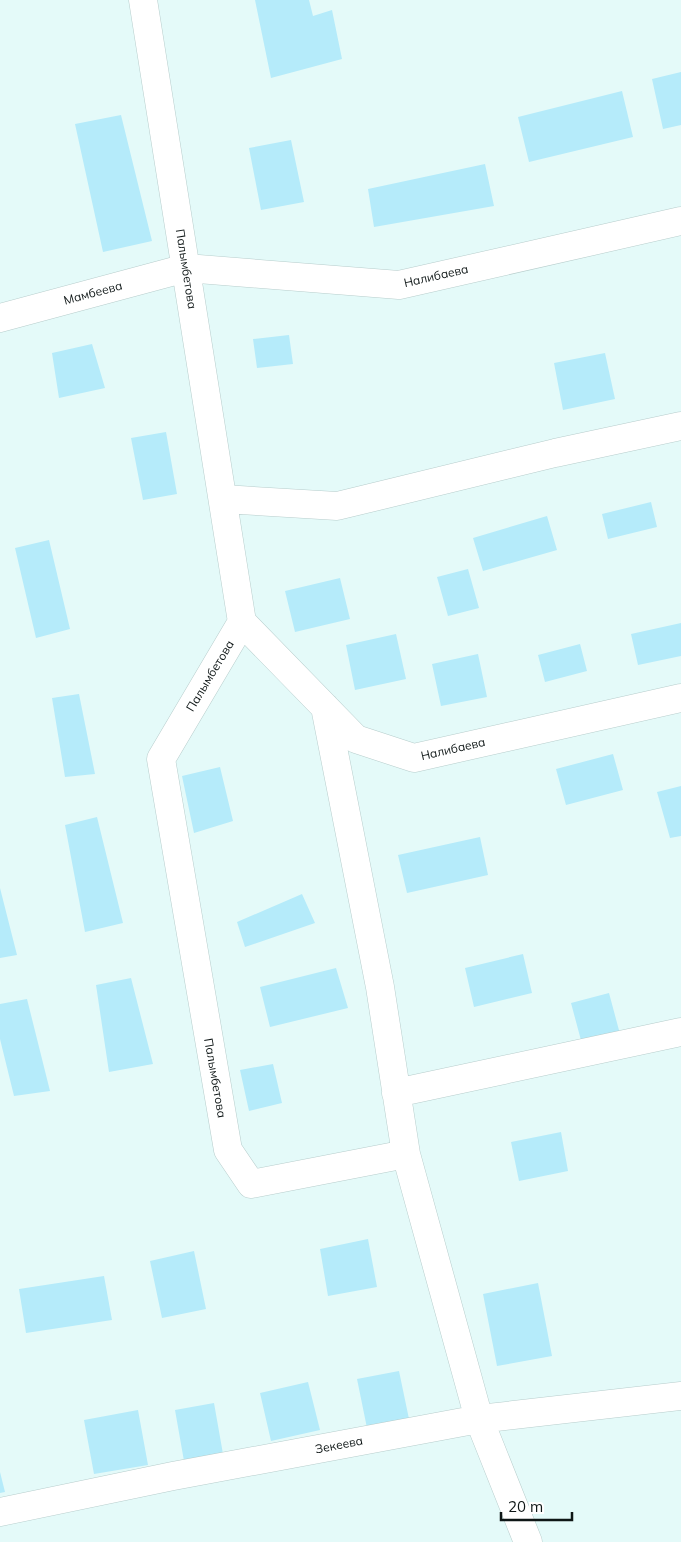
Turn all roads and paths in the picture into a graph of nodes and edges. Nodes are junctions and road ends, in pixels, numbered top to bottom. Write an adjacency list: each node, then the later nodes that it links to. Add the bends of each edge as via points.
1 (143, 0): 3 (street, Палымбетова)
2 (681, 220): 3 (street, Налибаева, via 399,285)
3 (186, 268): 4 (street, Мамбеева); 6 (street, Палымбетова)
4 (0, 318)
5 (681, 426): 6 (street, via 338,506)
6 (222, 499): 7 (street, Палымбетова)
7 (242, 622): 9 (street, Налибаева); 12 (street, Палымбетова, via 161,759 228,1150 251,1184)
8 (681, 698): 9 (street, Налибаева, via 414,758 356,739)
9 (325, 708): 11 (street, via 380,987)
10 (681, 1032): 11 (street)
11 (396, 1093): 12 (street)
12 (406, 1154): 14 (street)
13 (681, 1396): 14 (street, Зекеева)
14 (479, 1419): 15 (street, Зекеева); 16 (street)
15 (0, 1512)
16 (528, 1542)

